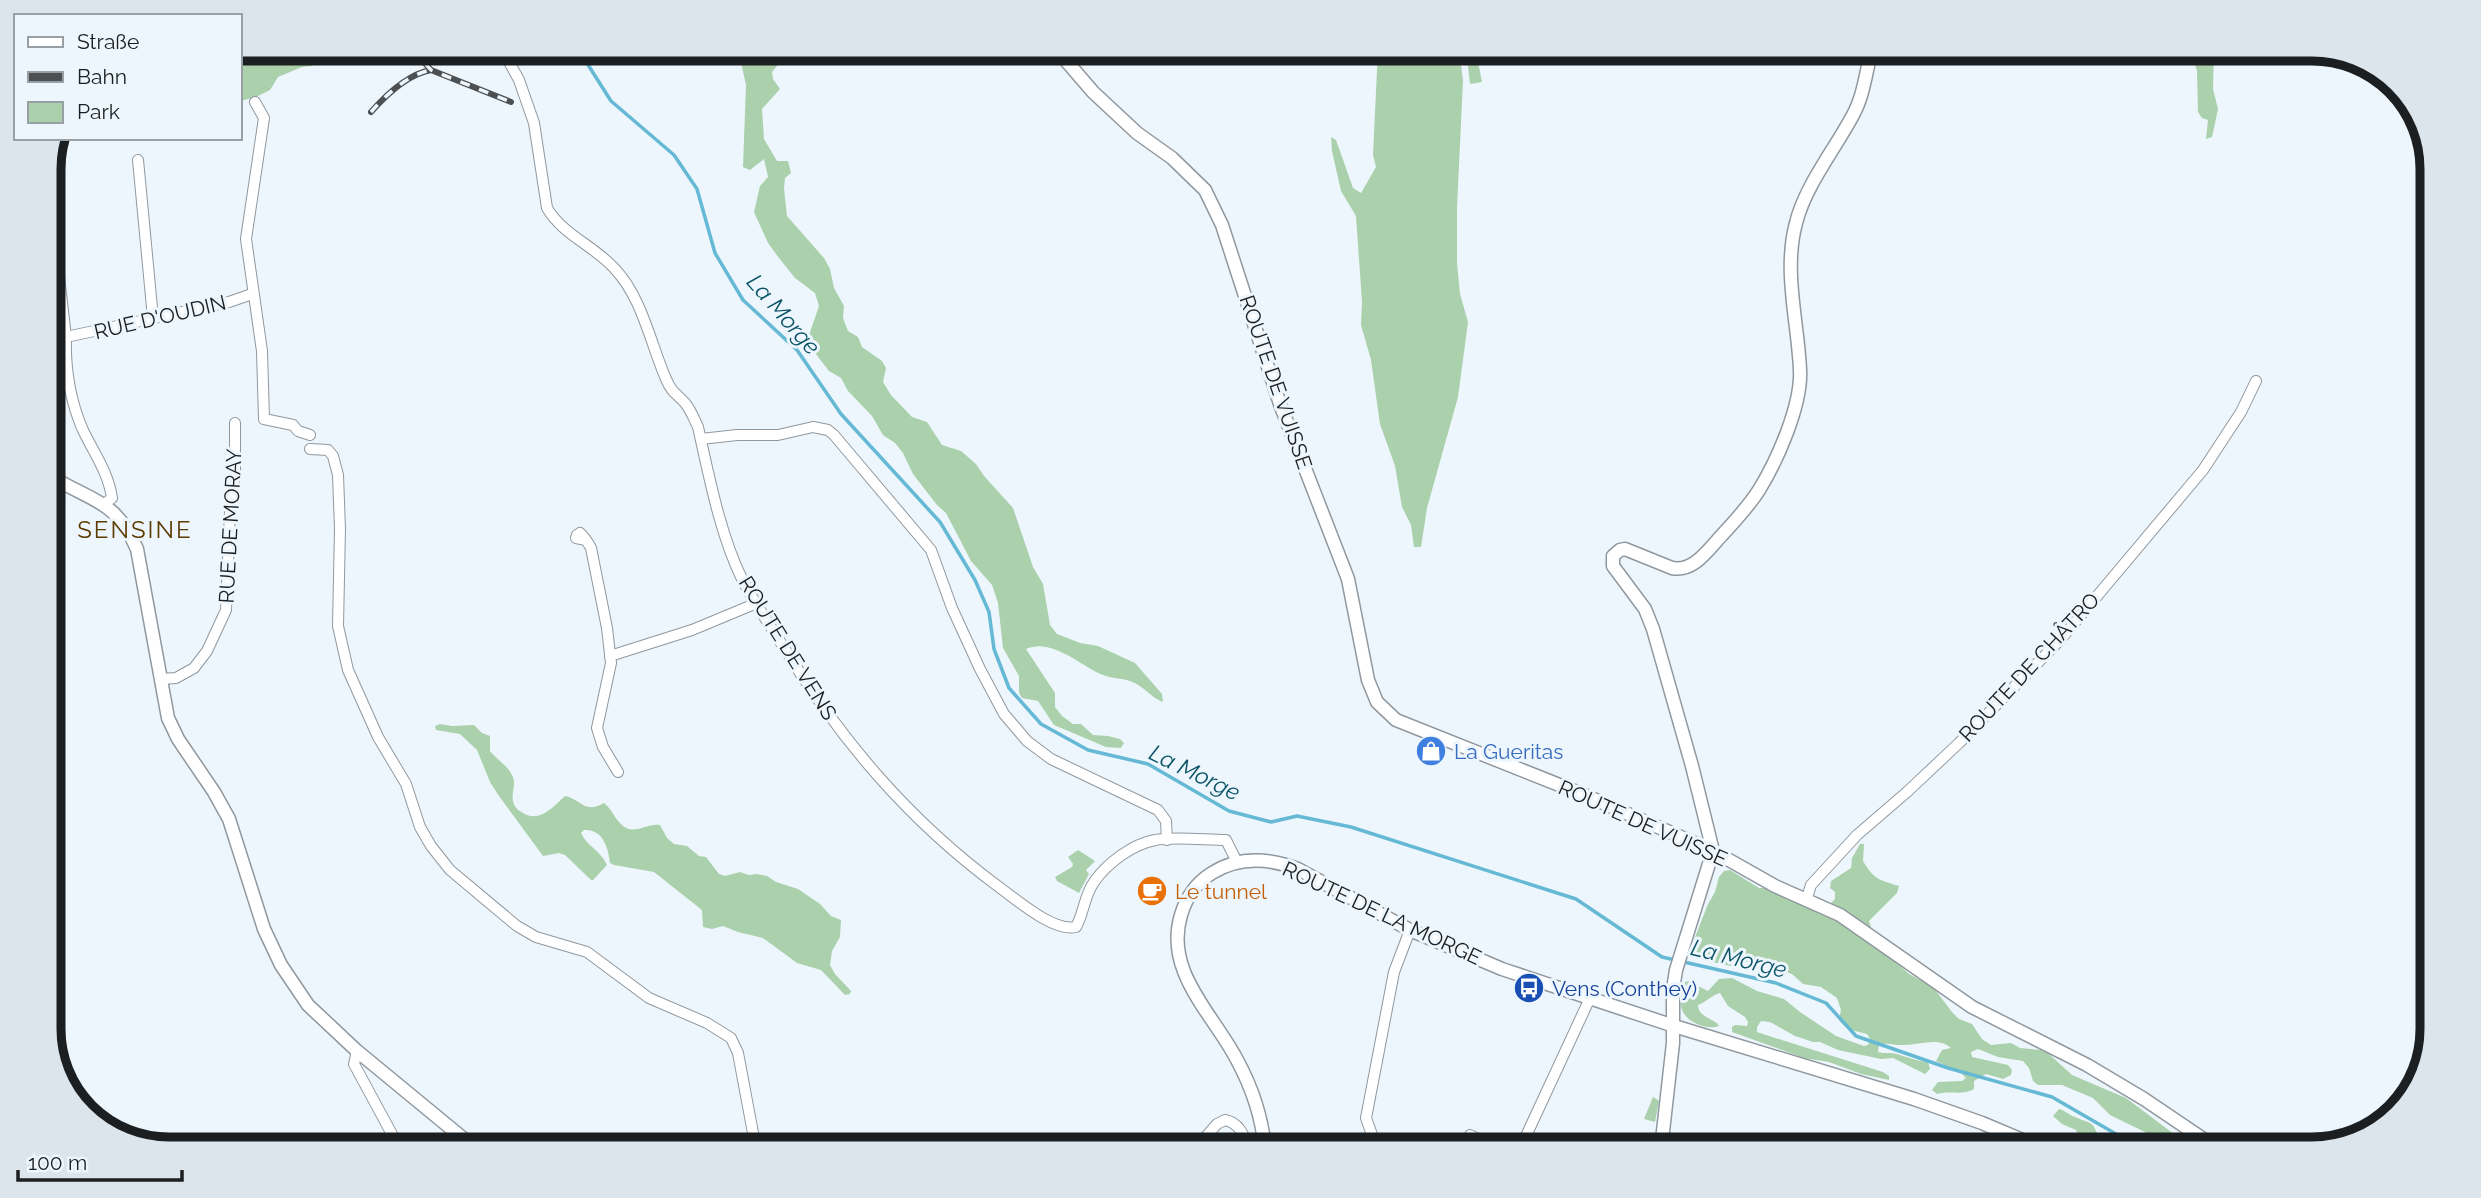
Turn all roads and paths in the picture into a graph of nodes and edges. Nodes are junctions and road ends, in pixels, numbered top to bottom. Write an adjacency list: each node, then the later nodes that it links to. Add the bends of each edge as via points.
1 (509, 61): 13 (street, ROUTE DE VENS, via 531,114 547,208 562,228 613,266 629,287 674,396 691,412)
2 (1067, 61): 23 (street, ROUTE DE VUISSE, via 1137,133 1205,190 1222,225 1280,404 1348,579 1368,680 1377,702 1396,720)
3 (1869, 61): 23 (street, via 1856,108 1794,227 1791,267 1800,380 1767,476 1738,516 1690,566 1672,568 1625,549 1613,556 1613,566 1653,629)
4 (255, 102): 6 (street, via 264,118 246,225)
5 (138, 159): 8 (street)
6 (252, 293): 8 (street, RUE D'OUDIN); 12 (street, via 262,351 264,419 293,425)
7 (61, 294): 9 (street)
8 (153, 318): 9 (street, RUE D'OUDIN)
9 (66, 337): 16 (street, via 69,384 82,428 110,483 112,498)
10 (2256, 381): 25 (street, ROUTE DE CHÂTRO, via 2203,470 2061,639 1950,751 1856,836 1811,886)
11 (234, 423): 20 (street, RUE DE MORAY, via 226,610 194,668 176,678)
12 (310, 435)
13 (701, 439): 18 (street, ROUTE DE VENS, via 728,544); 22 (street, via 778,435 813,428 835,435 931,550 1004,714 1027,741 1051,759 1158,810 1166,821)
14 (310, 449): 33 (street, via 328,450 338,475 338,626 348,670 378,737 406,784 431,846 450,870 517,926 587,952 649,998 731,1038 738,1052)
15 (61, 481): 16 (street)
16 (104, 504): 20 (street, via 122,521 137,549)
17 (586, 540): 19 (street, via 598,578)
18 (757, 604): 19 (street); 22 (street, ROUTE DE VENS, via 846,739 918,820 954,853 1055,925 1076,927 1084,902 1105,869 1156,839)
19 (610, 656): 21 (street, via 597,728)
20 (161, 679): 29 (street, via 168,718 229,819 264,929 281,965 308,1005)
21 (618, 772)
22 (1167, 840): 24 (street, via 1226,840)
23 (1713, 851): 25 (street, ROUTE DE VUISSE); 28 (street, via 1676,970)
24 (1237, 862): 26 (street, ROUTE DE LA MORGE, via 1268,860 1291,866); 36 (street, ROUTE DE LA MORGE, via 1202,880 1192,892 1178,927 1177,947 1188,982 1248,1081)
25 (1806, 901): 42 (street, ROUTE DE VUISSE, via 1840,915 1972,1007 2087,1065)
26 (1410, 930): 27 (street, ROUTE DE LA MORGE, via 1502,969); 37 (street, via 1394,972 1366,1118)
27 (1590, 998): 28 (street, ROUTE DE LA MORGE); 39 (street)
28 (1674, 1026): 40 (street); 41 (street, ROUTE DE LA MORGE, via 1914,1099)
29 (357, 1051): 31 (street, via 354,1064); 32 (street)
30 (1470, 1135): 38 (street)
31 (393, 1137)
32 (461, 1137)
33 (754, 1137)
34 (1206, 1137): 35 (street, via 1225,1119)
35 (1243, 1137)
36 (1263, 1137)
37 (1373, 1137)
38 (1474, 1137)
39 (1526, 1137)
40 (1662, 1137)
41 (2017, 1137)
42 (2200, 1137)

